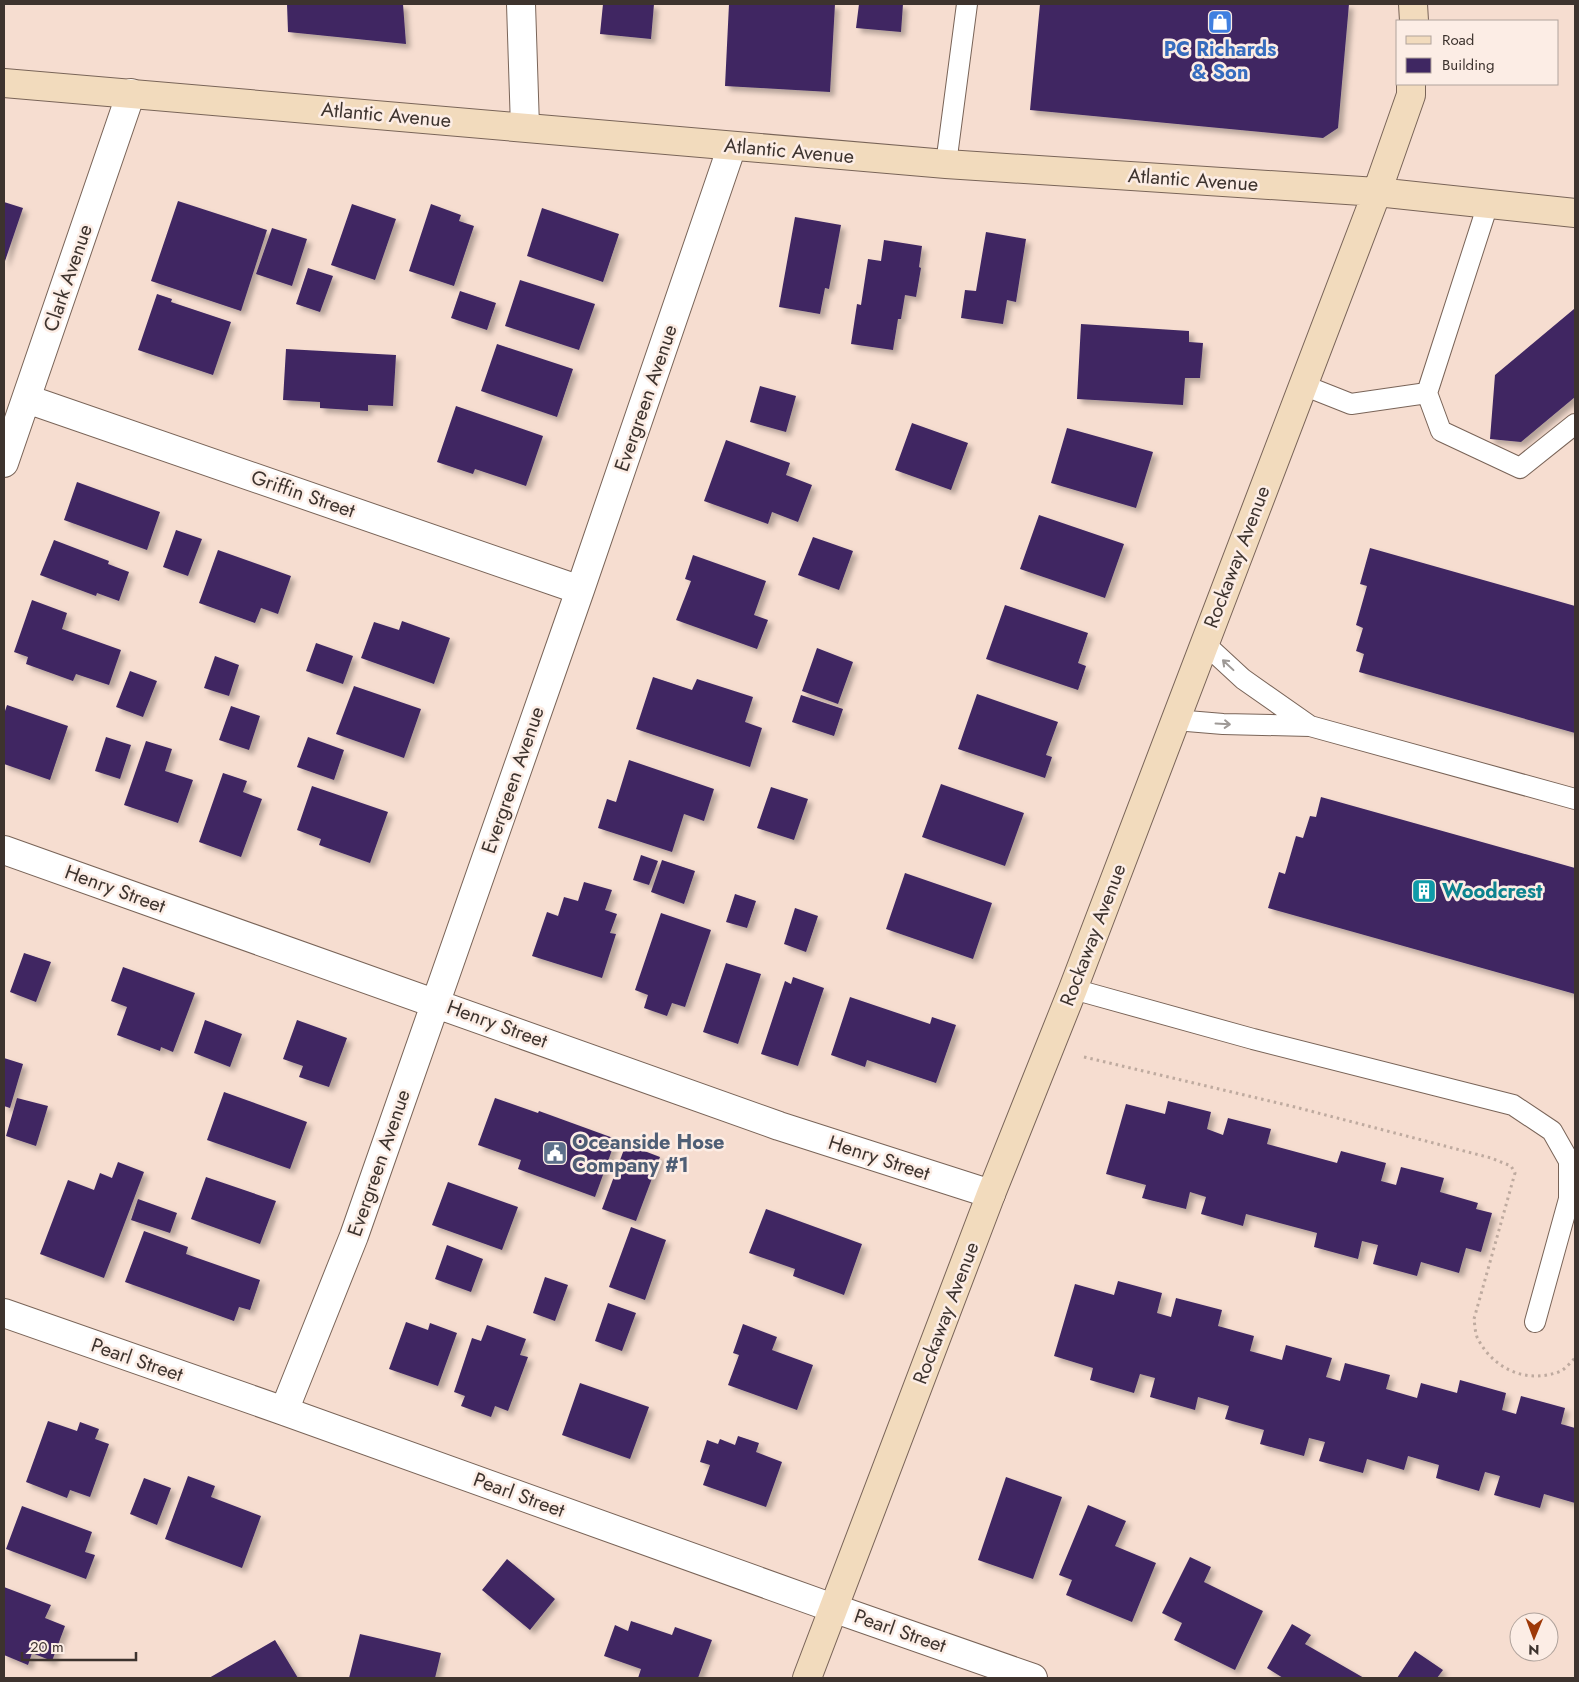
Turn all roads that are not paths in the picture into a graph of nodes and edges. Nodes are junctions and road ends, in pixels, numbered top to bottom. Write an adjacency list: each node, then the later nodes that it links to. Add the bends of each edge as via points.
1 (521, 4): 8 (street)
2 (968, 4): 10 (lane)
3 (1413, 4): 4 (main road)
4 (1414, 20)
5 (4, 83): 7 (main road, Atlantic Avenue)
6 (1412, 85): 11 (main road, Rockaway Avenue)
7 (131, 93): 8 (main road, Atlantic Avenue); 16 (street, Clark Avenue)
8 (525, 127): 9 (main road, Atlantic Avenue)
9 (732, 146): 10 (main road, Atlantic Avenue); 19 (street, Evergreen Avenue)
10 (946, 164): 11 (main road, Atlantic Avenue)
11 (1377, 192): 12 (main road, Atlantic Avenue); 14 (main road, Rockaway Avenue)
12 (1488, 204): 13 (main road, Atlantic Avenue); 15 (lane)
13 (1575, 213)
14 (1303, 385): 15 (lane, via 1352,404); 20 (main road, Rockaway Avenue)
15 (1427, 393): 17 (lane, via 1441,431 1520,468)
16 (27, 399): 18 (street, Clark Avenue); 19 (street, Griffin Street)
17 (1575, 424)
18 (4, 464)
19 (580, 590): 26 (street, Evergreen Avenue)
20 (1204, 643): 21 (main road, Rockaway Avenue); 22 (lane, one-way to 20, via 1243,679)
21 (1175, 720): 22 (lane, one-way to 22); 25 (main road, Rockaway Avenue)
22 (1310, 726): 23 (lane)
23 (1575, 799)
24 (4, 850): 26 (street, Henry Street)
25 (1072, 989): 27 (main road, Rockaway Avenue); 29 (lane, via 1513,1105 1552,1131 1569,1161 1569,1199)
26 (435, 1002): 27 (street, Henry Street, via 779,1126); 30 (street, Evergreen Avenue, via 354,1236)
27 (991, 1194): 31 (main road, Rockaway Avenue)
28 (4, 1313): 30 (street, Pearl Street)
29 (1535, 1322)
30 (284, 1411): 31 (street, Pearl Street)
31 (833, 1608): 32 (main road, Rockaway Avenue); 33 (street, Pearl Street)
32 (807, 1678)
33 (1033, 1678)

